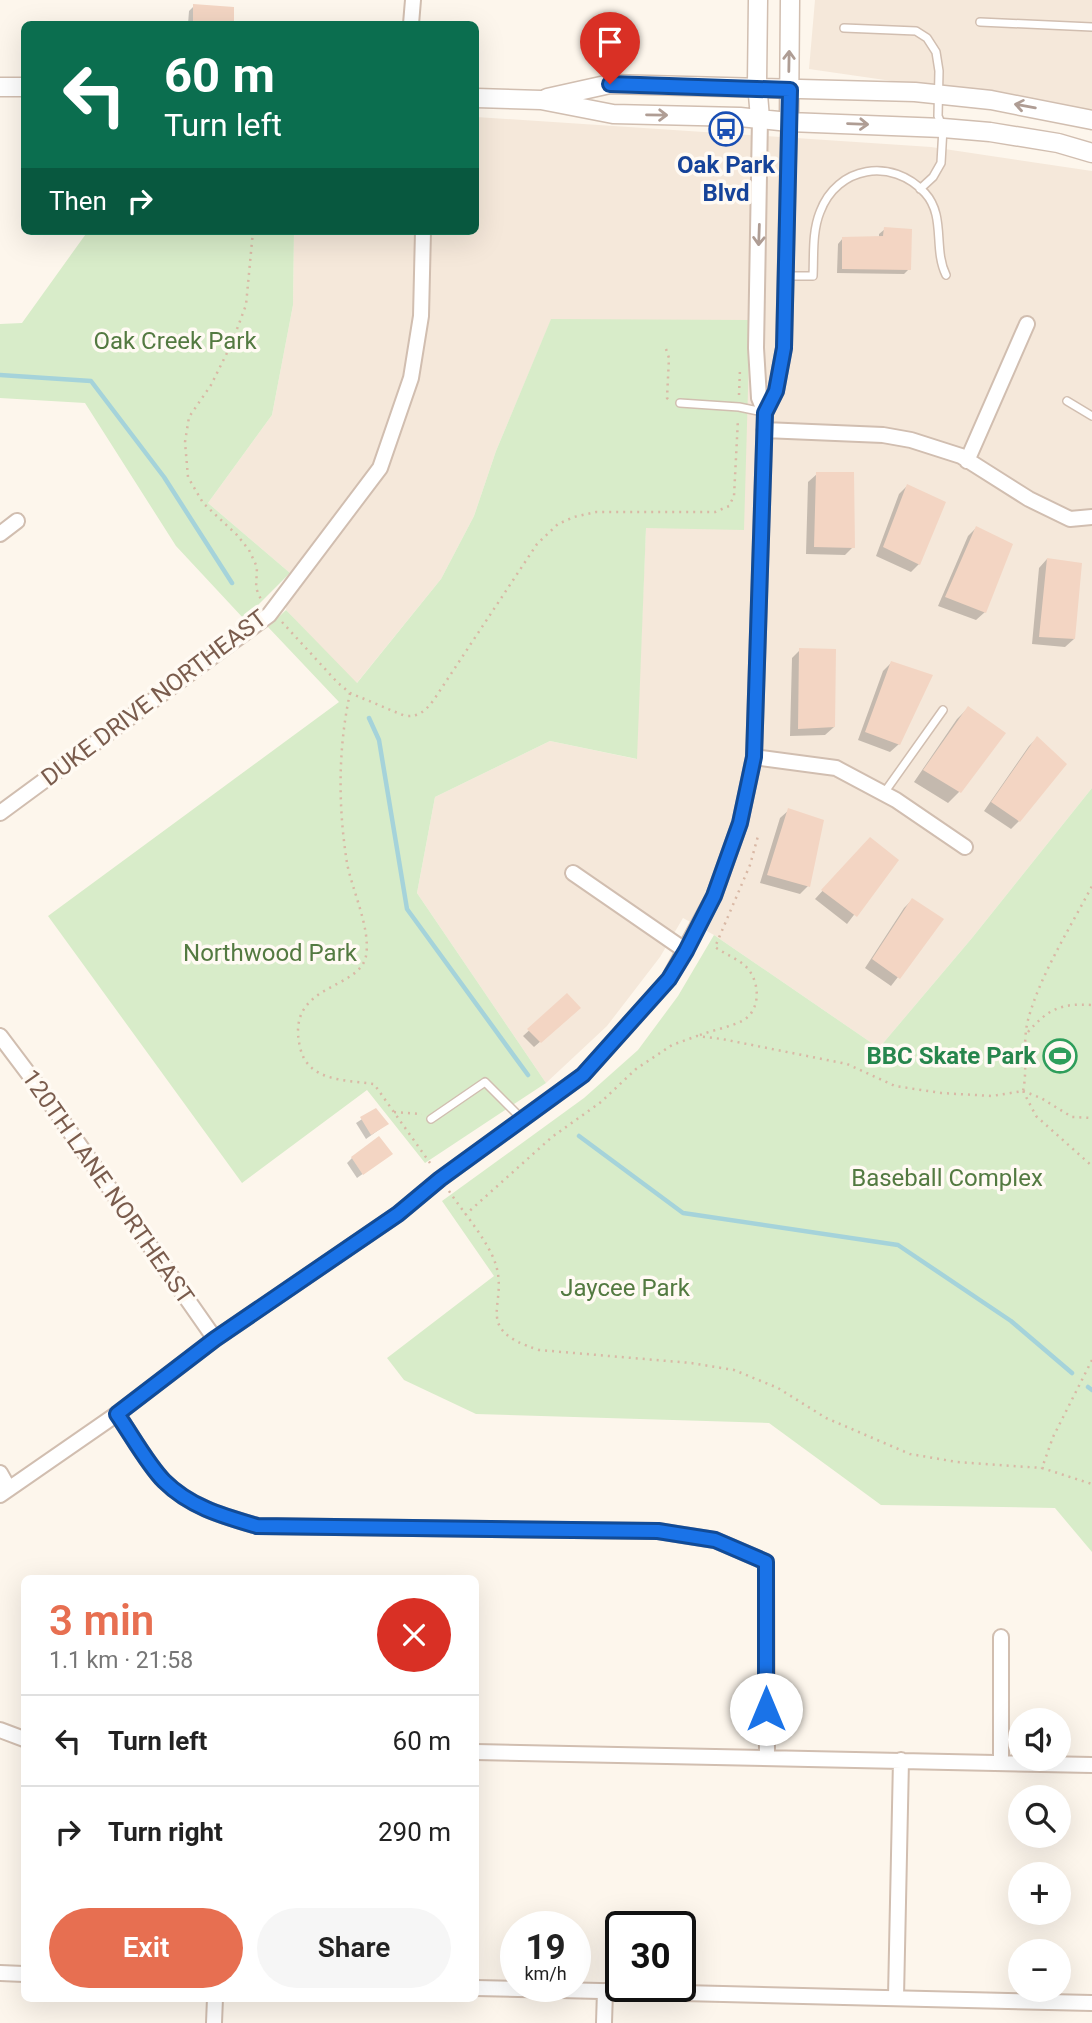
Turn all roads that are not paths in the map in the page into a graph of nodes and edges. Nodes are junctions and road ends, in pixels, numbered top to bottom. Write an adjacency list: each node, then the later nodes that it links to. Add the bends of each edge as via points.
1 (413, 0): 4 (street)
2 (758, 0): 10 (street)
3 (790, 0): 11 (street, one-way to 3)
4 (411, 21)
5 (980, 22): 6 (lane)
6 (1092, 27)
7 (844, 28): 12 (lane, via 905,29 927,38 936,52)
8 (0, 87): 9 (street)
9 (21, 87)
10 (758, 89): 11 (street); 14 (street, via 610,84); 15 (street)
11 (790, 90): 12 (street); 17 (street)
12 (937, 94): 16 (street, one-way to 12); 18 (lane)
13 (479, 98): 14 (street)
14 (541, 100): 15 (street, one-way to 15, via 613,114)
15 (760, 118): 17 (street); 27 (street, one-way to 27, via 756,348 759,398)
16 (1092, 120)
17 (789, 122): 18 (street, one-way to 18); 23 (street)
18 (943, 128): 19 (street, via 990,132); 20 (lane, via 941,163)
19 (1092, 153)
20 (920, 189): 22 (lane, via 934,209); 23 (lane, via 906,178 880,169 843,182 820,211 814,276)
21 (423, 235): 37 (street, DUKE DRIVE NORTHEAST, via 421,316 411,378 380,468 272,611)
22 (946, 275)
23 (785, 276): 27 (street, via 784,348 776,391)
24 (1027, 324): 30 (street)
25 (1067, 401): 28 (lane)
26 (680, 403): 27 (lane)
27 (765, 413): 29 (street)
28 (1092, 416)
29 (764, 430): 30 (street, via 883,435 911,440); 35 (street)
30 (967, 461): 31 (street, via 1070,519)
31 (1092, 517)
32 (17, 521): 33 (street)
33 (0, 534)
34 (943, 710): 36 (lane)
35 (754, 757): 36 (street, via 836,768); 40 (street, via 740,823 714,896)
36 (884, 793): 38 (street)
37 (0, 813)
38 (965, 847)
39 (573, 873): 40 (street)
40 (686, 951): 43 (street, via 669,979 583,1075)
41 (0, 1035): 44 (street, 120TH LANE NORTHEAST)
42 (430, 1119): 43 (lane, via 485,1082)
43 (522, 1119): 44 (street, via 398,1214)
44 (215, 1339): 45 (street)
45 (117, 1414): 47 (street); 52 (street, via 163,1481 213,1513 257,1526 658,1531 715,1540 766,1562)
46 (0, 1474): 47 (street)
47 (4, 1492)
48 (1001, 1637): 54 (street)
49 (0, 1730): 50 (street)
50 (21, 1738)
51 (479, 1752): 52 (street)
52 (767, 1758): 53 (street)
53 (901, 1760): 54 (street); 61 (street)
54 (1001, 1763): 55 (street)
55 (1092, 1765)
56 (0, 1973): 57 (street)
57 (21, 1974)
58 (479, 1988): 59 (street)
59 (605, 1991): 65 (street)
60 (696, 1993): 61 (street)
61 (896, 1997): 63 (street)
62 (215, 2002): 64 (street)
63 (1092, 2003)
64 (214, 2023)
65 (604, 2023)

